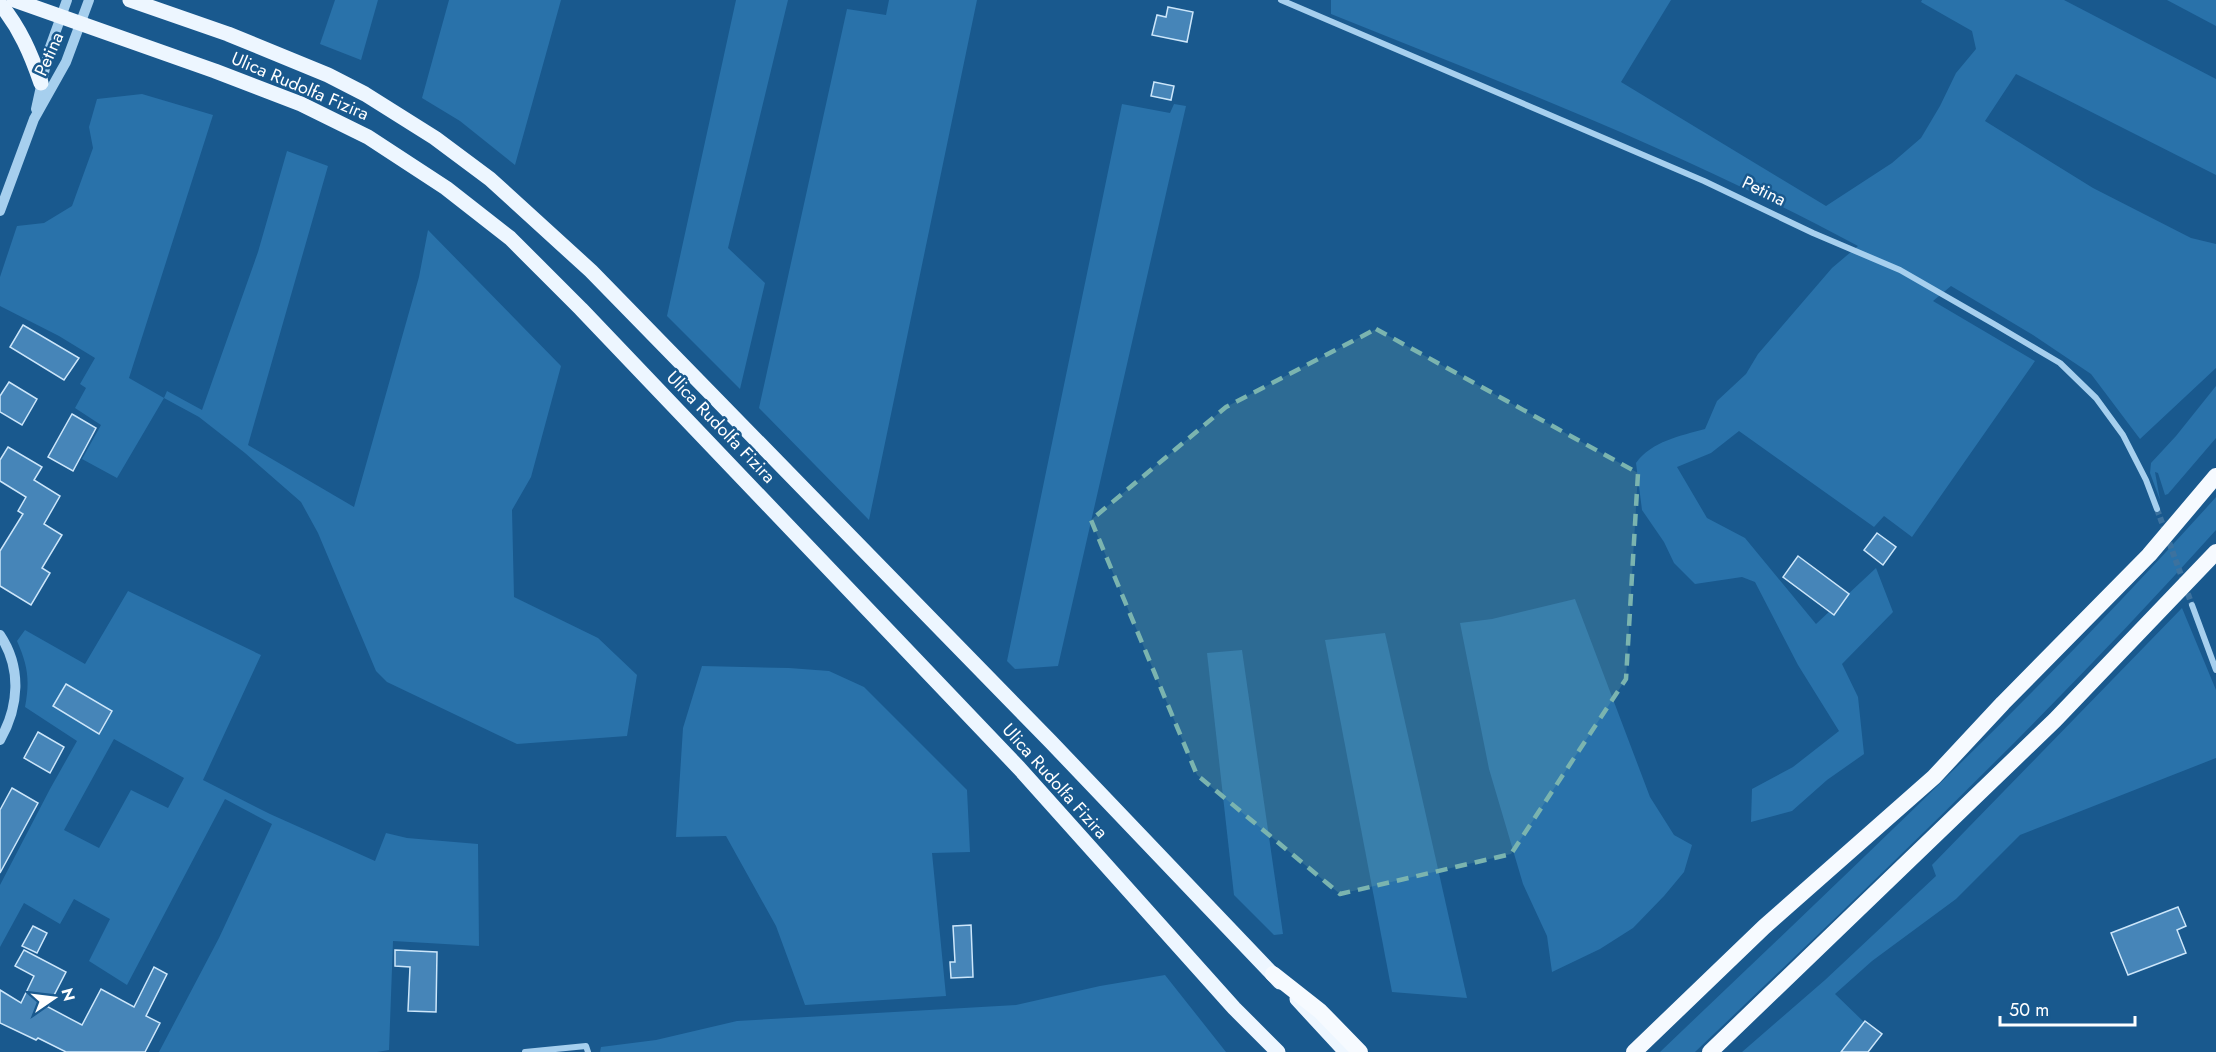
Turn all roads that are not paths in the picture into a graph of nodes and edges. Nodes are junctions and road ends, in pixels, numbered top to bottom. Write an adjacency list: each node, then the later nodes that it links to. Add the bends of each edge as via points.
1 (14, 0): 8 (main road, Ulica Rudolfa Fizira)
2 (67, 0): 8 (street, Petina)
3 (89, 0): 9 (street, Petina)
4 (130, 0): 7 (main road, Ulica Rudolfa Fizira)
5 (1281, 0): 14 (street, Petina, via 1704,181 1899,270 2060,363 2096,398 2123,435)
6 (0, 4): 10 (main road, via 27,46)
7 (157, 5): 20 (main road, Ulica Rudolfa Fizira, via 365,94 490,179 591,271)
8 (62, 16): 9 (main road, Ulica Rudolfa Fizira); 10 (street, Petina)
9 (81, 23): 11 (street, Petina, via 66,62); 23 (main road, Ulica Rudolfa Fizira, via 215,70 368,136 446,188 510,238 1018,768)
10 (41, 83): 11 (street, Petina)
11 (34, 119): 12 (street, Petina)
12 (0, 211)
13 (2216, 476): 26 (highway, via 2149,555 1934,777 1764,927)
14 (2157, 509)
15 (2216, 552): 27 (highway, via 2055,720)
16 (2192, 605): 18 (street)
17 (0, 635): 19 (street, via 15,671 16,689 14,706)
18 (2216, 670)
19 (0, 740)
20 (1274, 974): 24 (main road, Ulica Rudolfa Fizira); 25 (highway, via 1320,1011)
21 (525, 1052): 22 (street, via 586,1046)
22 (588, 1052)
23 (1278, 1052)
24 (1346, 1052)
25 (1360, 1052)
26 (1634, 1052)
27 (1710, 1052)

